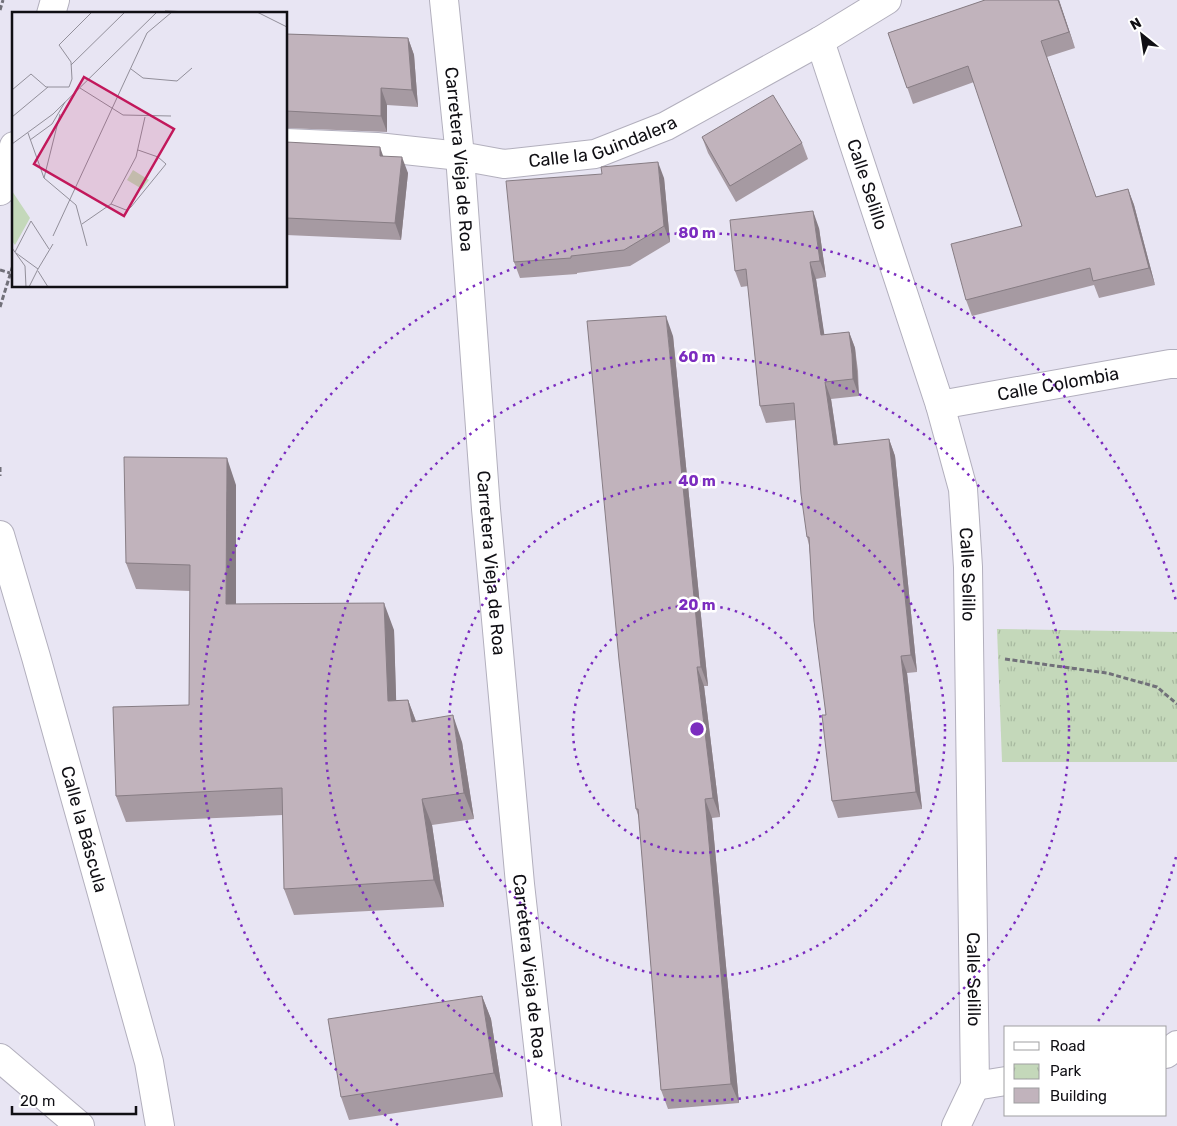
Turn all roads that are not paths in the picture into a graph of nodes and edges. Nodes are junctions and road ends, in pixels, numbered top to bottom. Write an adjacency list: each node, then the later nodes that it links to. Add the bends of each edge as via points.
1 (444, 0): 6 (street, Carretera Vieja de Roa)
2 (887, 0): 3 (street, Calle la Guindalera)
3 (820, 41): 6 (street, Calle la Guindalera, via 666,126 595,154 504,164); 9 (street, Calle Selillo)
4 (288, 143): 6 (street, Calle la Guindalera, via 377,147)
5 (12, 152): 7 (street)
6 (460, 156): 18 (street, Carretera Vieja de Roa, via 520,884)
7 (0, 188)
8 (1177, 364): 9 (street, Calle Colombia)
9 (940, 406): 15 (street, Calle Selillo, via 963,489 968,567)
10 (0, 534): 17 (street, Calle la Báscula, via 150,1062)
11 (1177, 1045): 12 (street)
12 (1167, 1053)
13 (0, 1058): 16 (street)
14 (1004, 1081): 15 (street)
15 (975, 1086): 19 (street, Calle Selillo)
16 (80, 1126)
17 (160, 1126)
18 (547, 1126)
19 (956, 1126)

